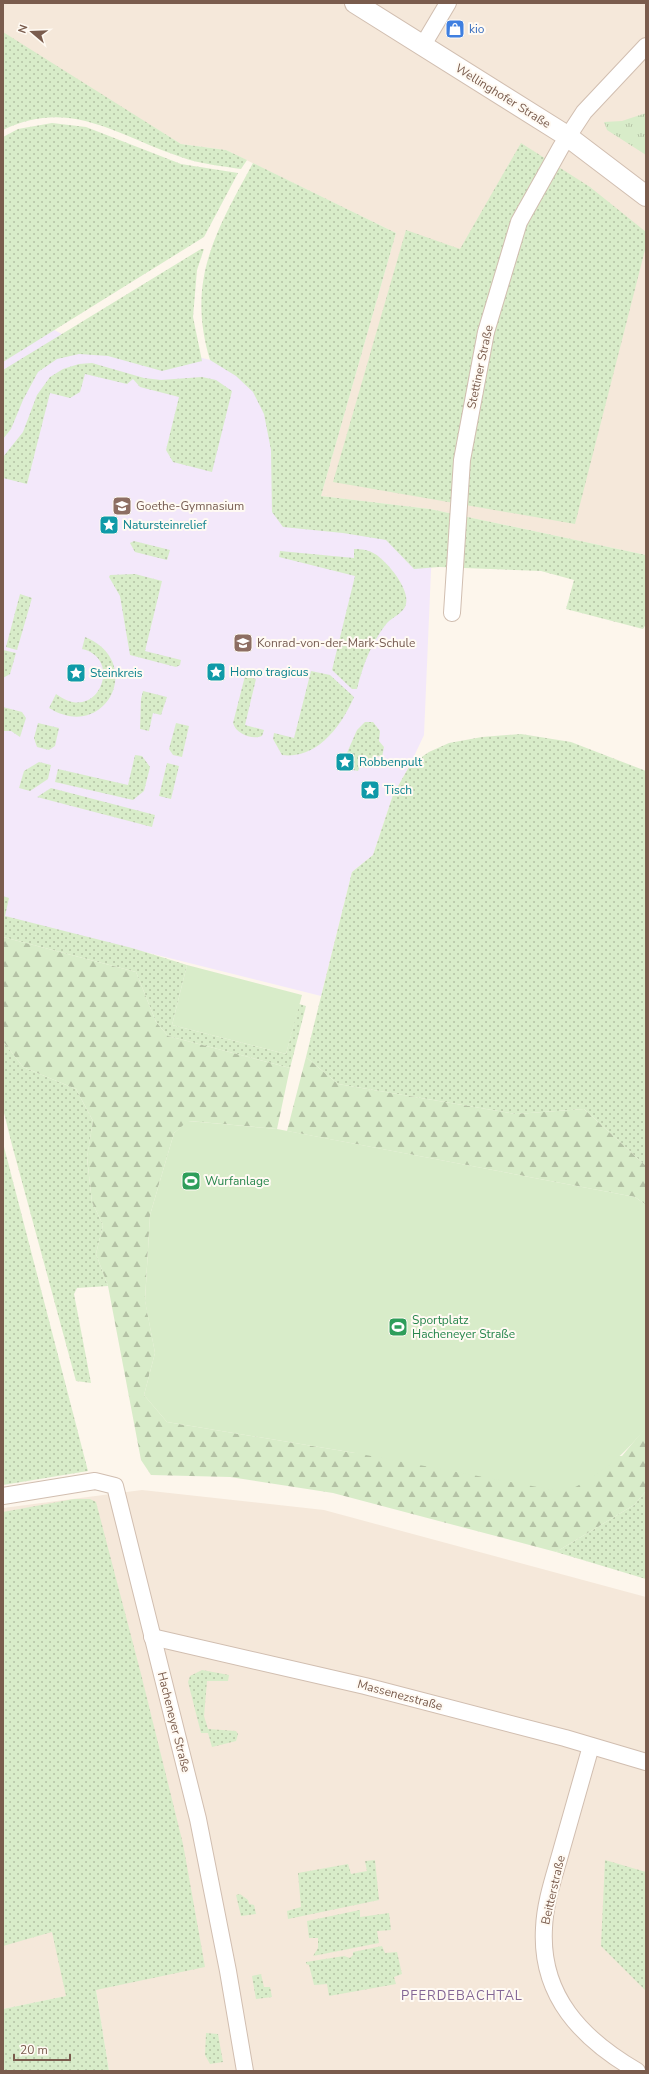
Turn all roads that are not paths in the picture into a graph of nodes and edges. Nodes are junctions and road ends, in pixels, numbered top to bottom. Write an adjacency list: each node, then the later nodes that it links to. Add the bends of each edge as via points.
1 (355, 3): 3 (street, Wellinghofer Straße)
2 (448, 3): 3 (street)
3 (422, 45): 5 (street, Wellinghofer Straße)
4 (646, 46): 5 (street, Stettiner Straße, via 584,112)
5 (567, 136): 6 (street, Wellinghofer Straße); 7 (street, Stettiner Straße, via 519,222 486,332 462,460)
6 (646, 196)
7 (452, 613)
8 (3, 1496): 9 (street, Hacheneyer Straße, via 95,1481 115,1486)
9 (152, 1637): 10 (street, Massenezstraße, via 365,1686); 12 (street, Hacheneyer Straße, via 198,1819)
10 (591, 1746): 11 (street, Massenezstraße); 13 (street, Beitterstraße, via 550,1891 544,1928 547,1964 558,1999 584,2033 613,2057)
11 (646, 1762)
12 (245, 2071)
13 (637, 2071)

